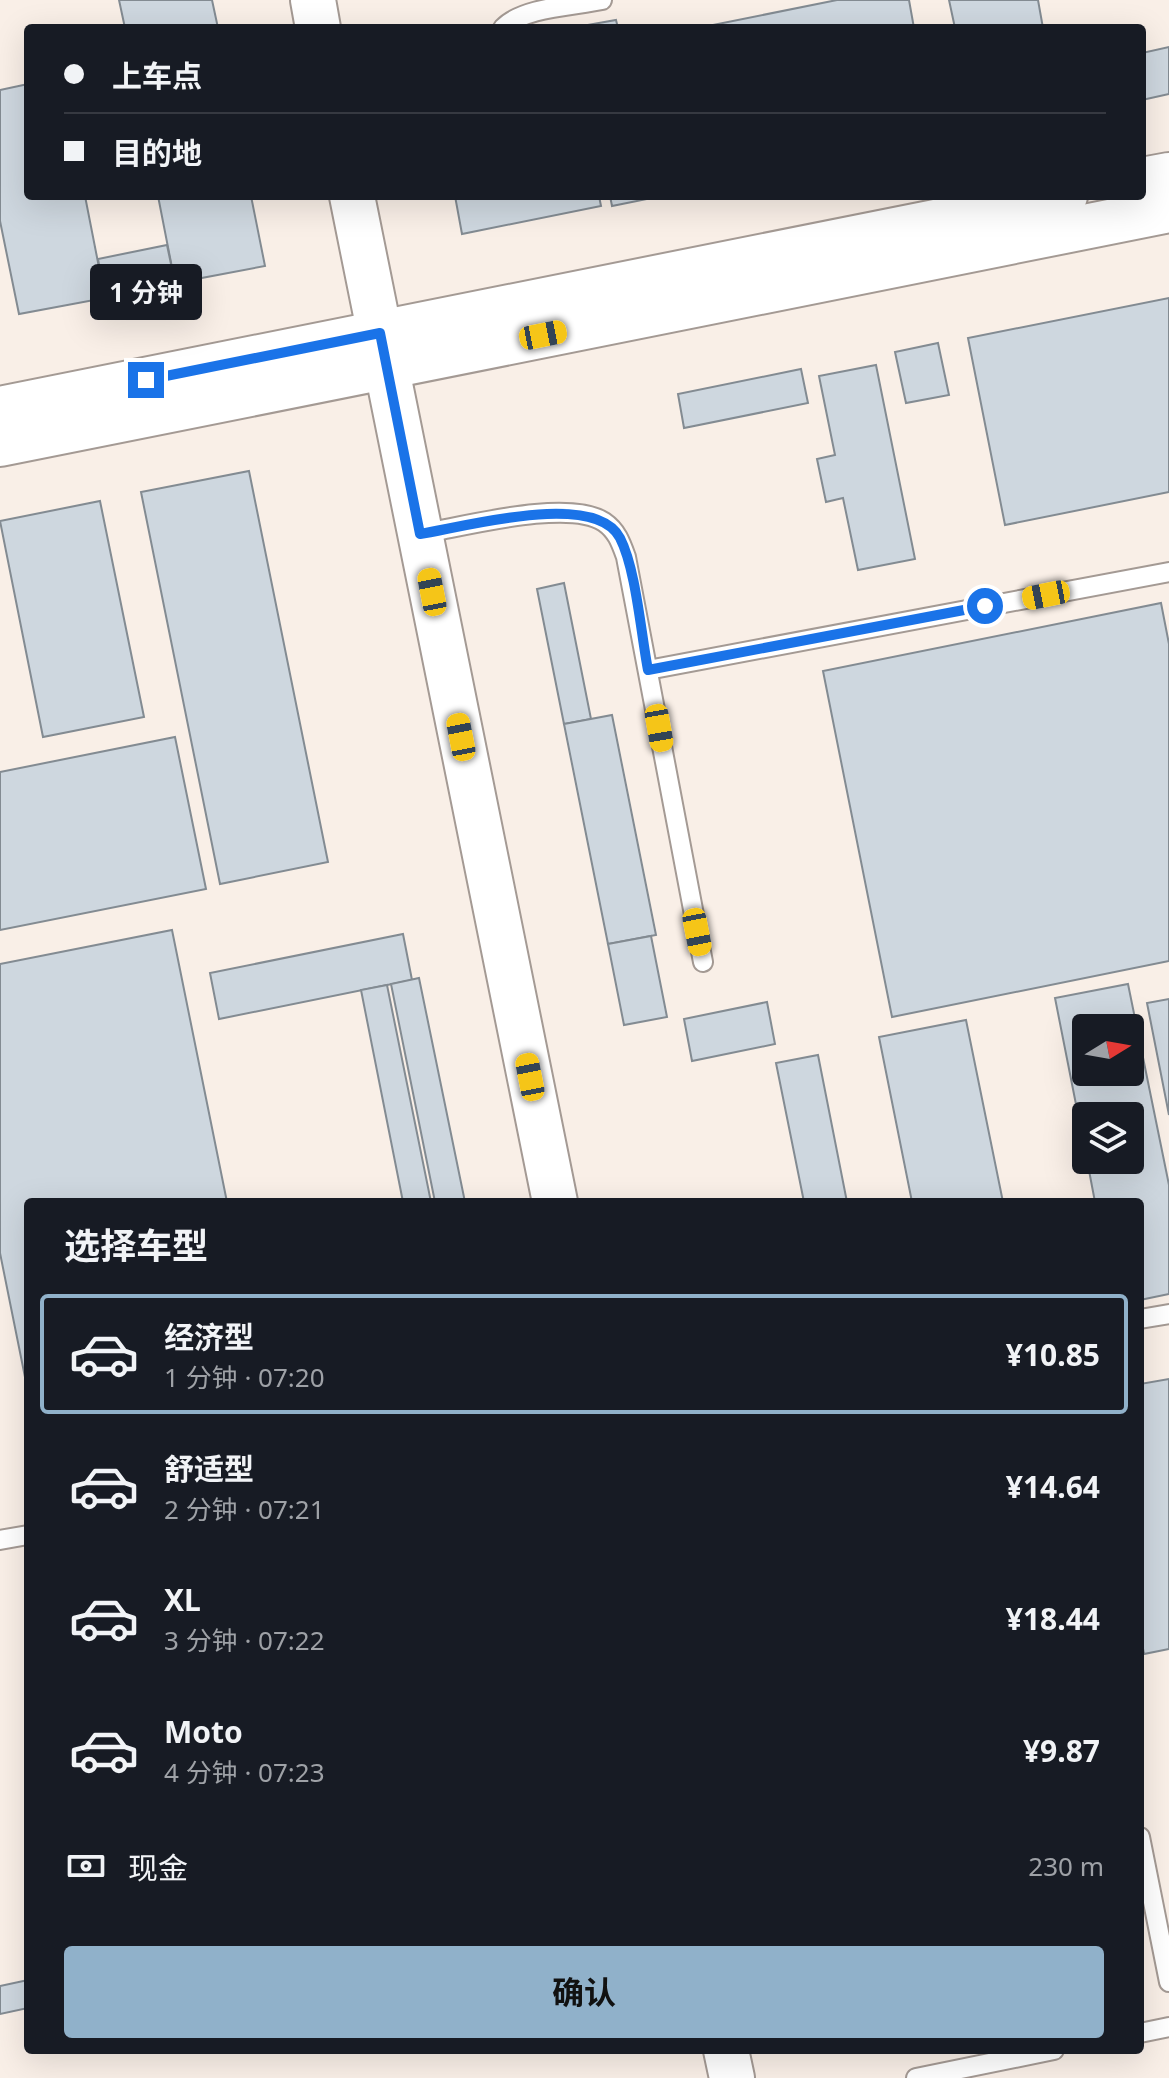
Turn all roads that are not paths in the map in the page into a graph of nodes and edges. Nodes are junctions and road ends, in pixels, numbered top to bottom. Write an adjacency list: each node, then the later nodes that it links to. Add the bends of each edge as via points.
1 (313, 0): 4 (street)
2 (602, 0): 3 (lane)
3 (560, 8): 5 (lane); 6 (lane)
4 (317, 24)
5 (506, 24)
6 (562, 24)
7 (1169, 175): 8 (street)
8 (1146, 179)
9 (353, 200): 12 (street)
10 (1047, 200): 12 (street)
11 (1169, 210): 12 (street)
12 (383, 350): 13 (street); 14 (street); 15 (street)
13 (0, 409)
14 (0, 444)
15 (420, 534): 17 (lane, via 563,512 603,521 619,535 626,557); 19 (street)
16 (1169, 572): 17 (lane)
17 (648, 670): 18 (lane)
18 (703, 962)
19 (554, 1198)
20 (1169, 1314): 21 (lane)
21 (1144, 1318)
22 (24, 1536): 23 (lane)
23 (0, 1540)
24 (1144, 1857): 25 (lane)
25 (1169, 1982)
26 (1169, 2027): 27 (lane)
27 (1144, 2032)
28 (727, 2054): 30 (street)
29 (1034, 2054): 31 (lane)
30 (732, 2078)
31 (916, 2078)

